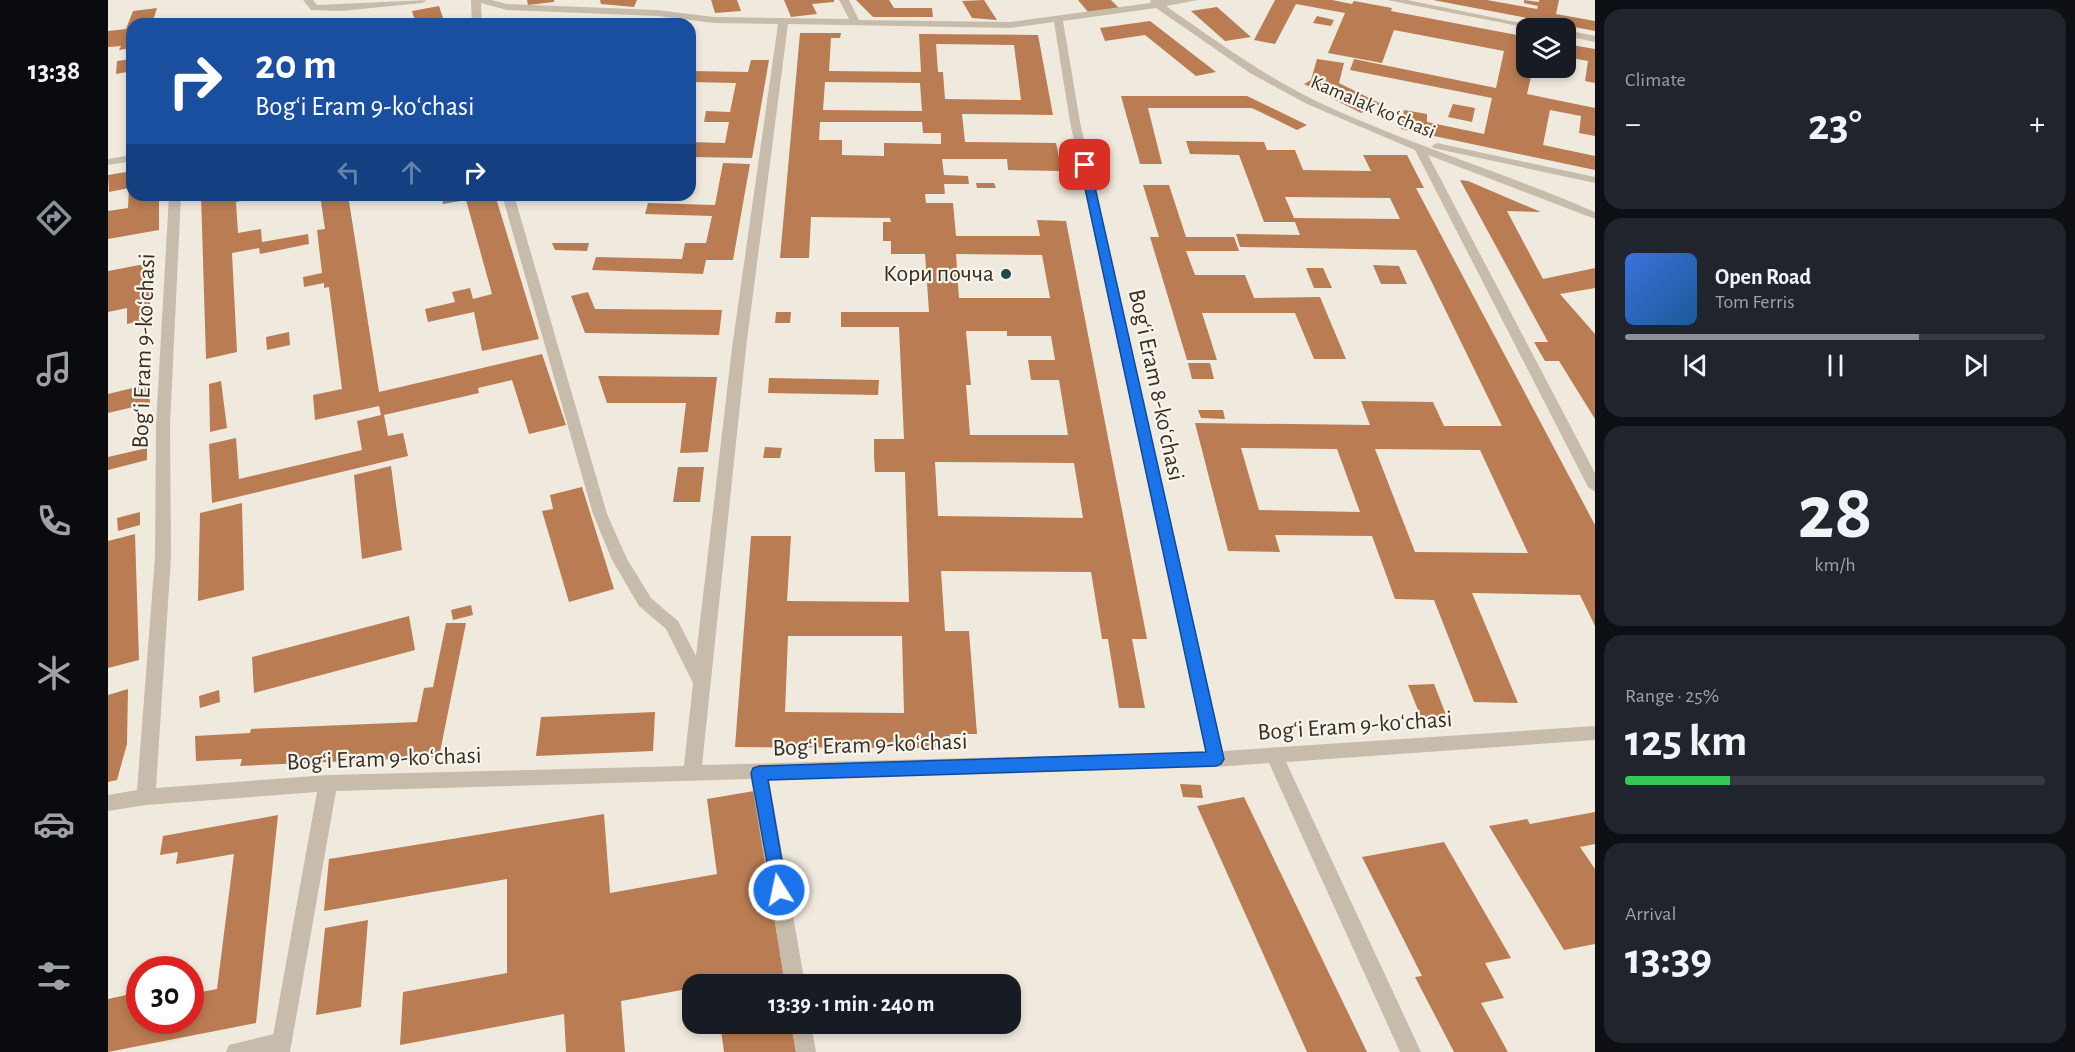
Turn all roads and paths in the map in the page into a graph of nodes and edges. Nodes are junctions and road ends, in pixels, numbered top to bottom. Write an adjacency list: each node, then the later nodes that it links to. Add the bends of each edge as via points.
1 (308, 0): 2 (street, via 314,8)
2 (422, 0)
3 (476, 0): 10 (street)
4 (481, 0): 9 (street, via 507,7)
5 (844, 0): 13 (street)
6 (1193, 0): 8 (street)
7 (1392, 0): 14 (street)
8 (1155, 3): 11 (street); 17 (street, Kamalak koʻchasi, via 1254,71)
9 (574, 5): 12 (street)
10 (477, 18)
11 (1058, 20): 13 (street, via 1010,25); 29 (street, Bogʻi Eram 8-koʻchasi, via 1075,122)
12 (783, 23): 13 (street); 26 (street, via 739,348)
13 (856, 23)
14 (1516, 23)
15 (1576, 35): 16 (street)
16 (1595, 39)
17 (1386, 136): 18 (street, Kamalak koʻchasi); 21 (street)
18 (1419, 148): 24 (street, Kamalak koʻchasi); 25 (street)
19 (126, 159): 20 (street)
20 (108, 162)
21 (1595, 180)
22 (175, 201): 33 (street, Bogʻi Eram 9-koʻchasi, via 163,426 163,557)
23 (510, 201): 26 (street, via 600,513 620,560 645,602 672,625)
24 (1595, 216)
25 (1595, 487)
26 (701, 683): 31 (street)
27 (1595, 733): 28 (street, Bogʻi Eram 9-koʻchasi)
28 (1275, 756): 29 (street, Bogʻi Eram 9-koʻchasi); 40 (street)
29 (1216, 759): 30 (street, Bogʻi Eram 9-koʻchasi)
30 (759, 773): 31 (street, Bogʻi Eram 9-koʻchasi); 35 (street)
31 (692, 775): 32 (street, Bogʻi Eram 9-koʻchasi)
32 (328, 783): 33 (street, Bogʻi Eram 9-koʻchasi); 37 (street)
33 (146, 797): 34 (street, Bogʻi Eram 9-koʻchasi)
34 (108, 803)
35 (793, 974)
36 (803, 1034): 39 (street)
37 (281, 1047): 38 (street)
38 (236, 1052)
39 (806, 1052)
40 (1411, 1052)

